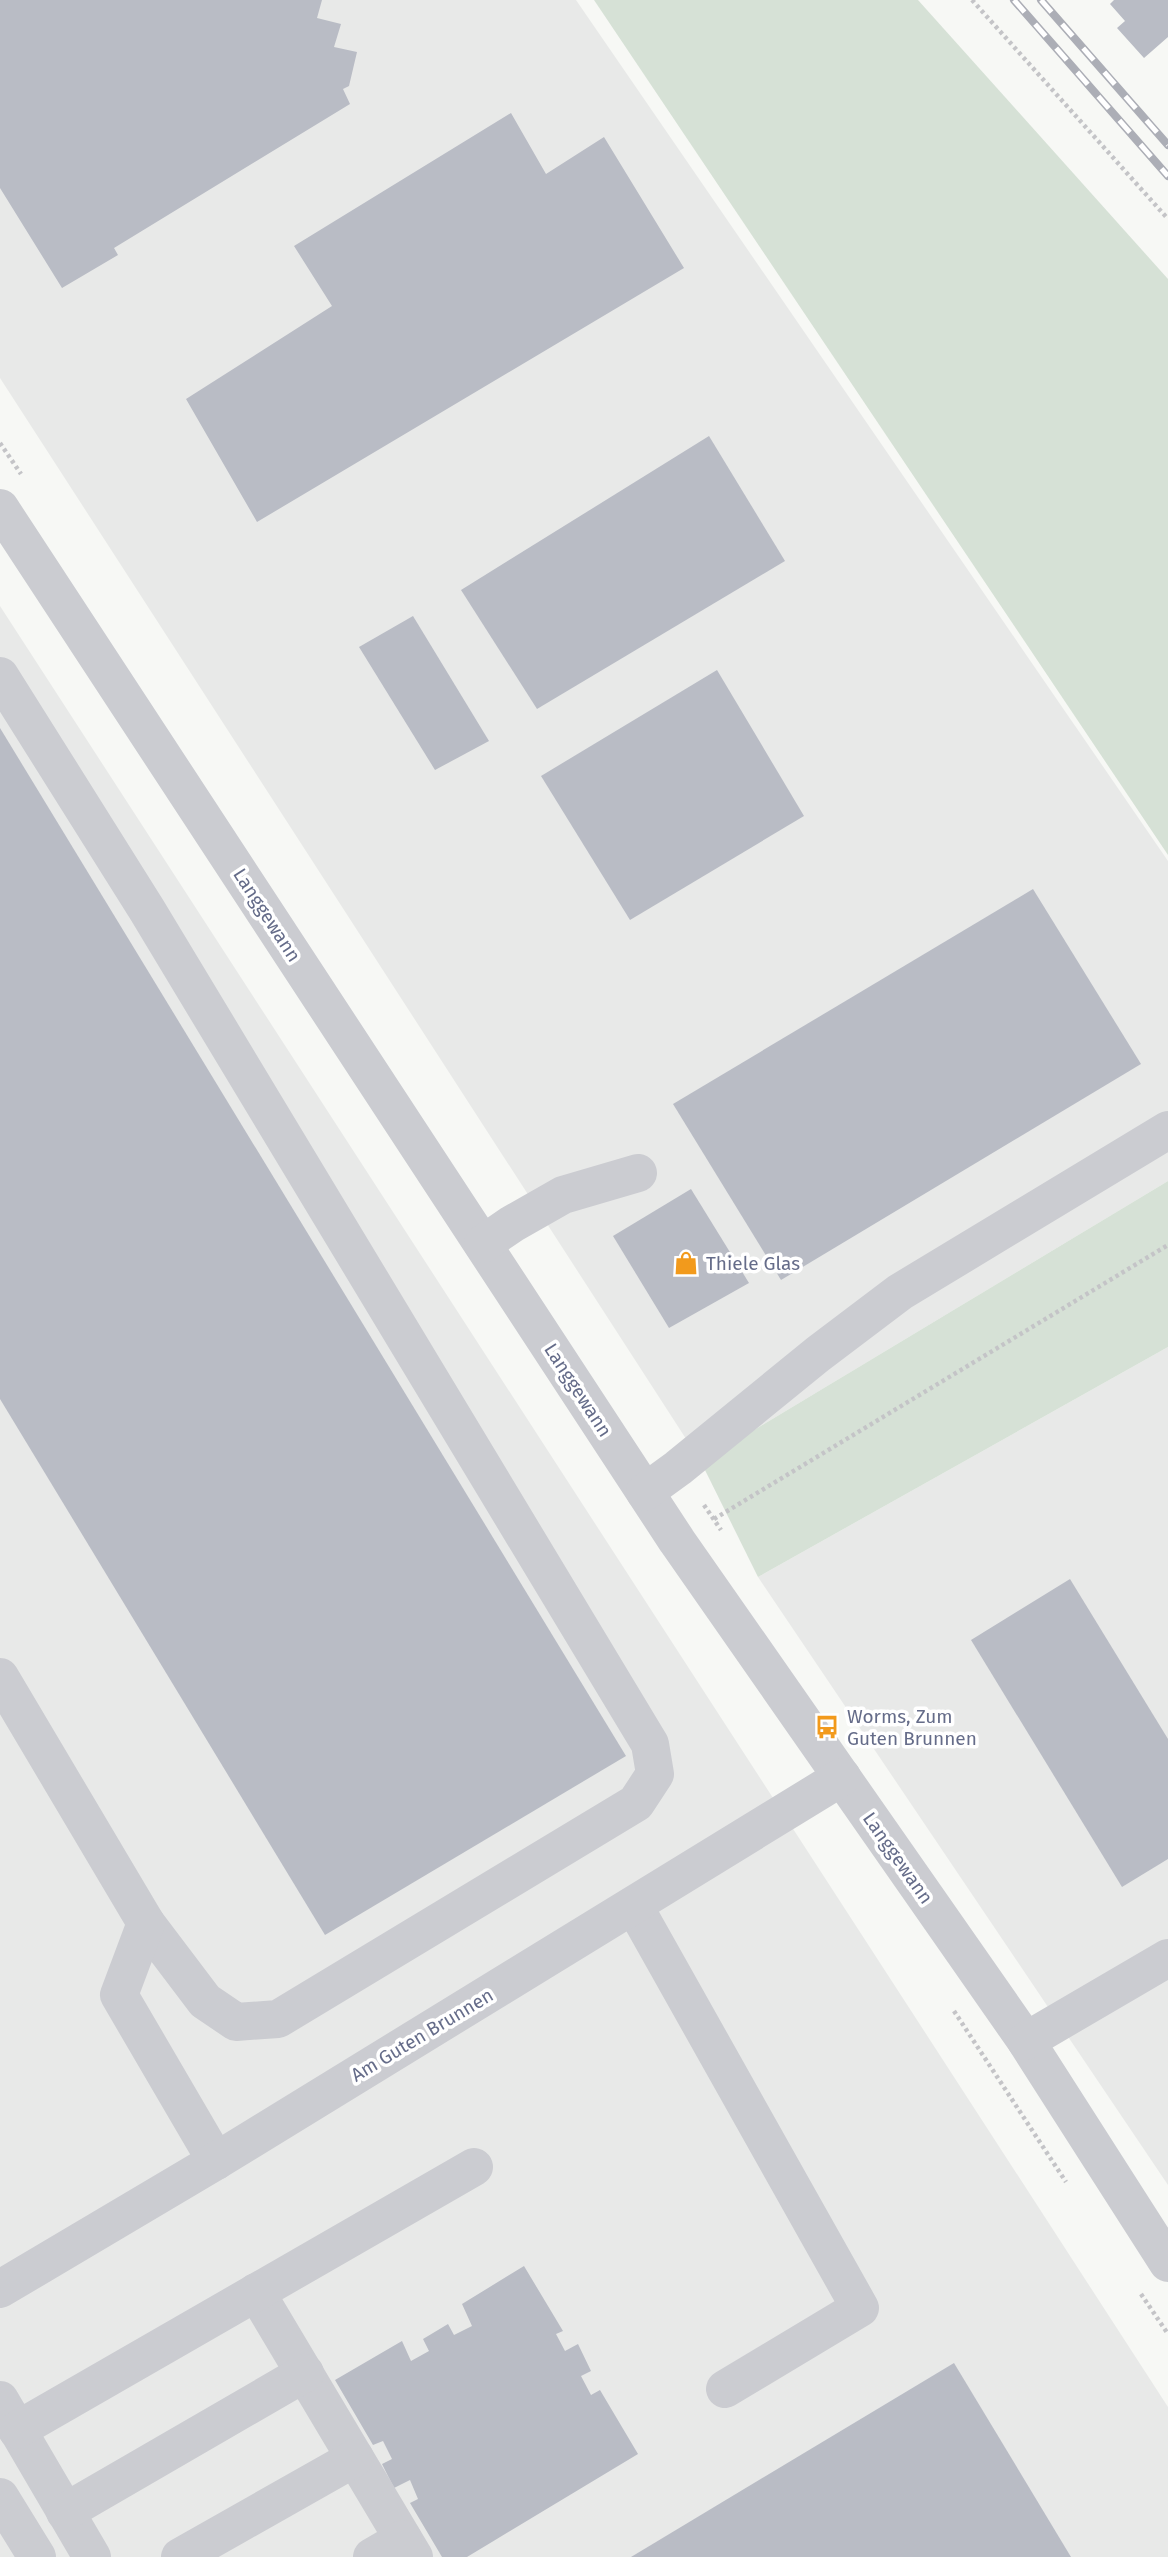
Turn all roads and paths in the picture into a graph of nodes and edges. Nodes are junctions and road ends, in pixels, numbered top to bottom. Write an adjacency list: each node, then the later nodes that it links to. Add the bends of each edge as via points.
1 (972, 0): 2 (path)
2 (1168, 219)
3 (0, 508): 7 (street, Langgewann)
4 (0, 676): 14 (street, via 147,909 650,1744 655,1774 636,1803 278,2019 236,2022 205,2001)
5 (1168, 1130): 9 (street, via 900,1293)
6 (638, 1173): 7 (street, via 563,1195)
7 (483, 1244): 9 (street, Langgewann)
8 (1168, 1245): 10 (path)
9 (645, 1492): 10 (street, Langgewann)
10 (677, 1541): 12 (street, Langgewann)
11 (0, 1677): 14 (street)
12 (842, 1777): 13 (street, Am Guten Brunnen); 16 (street, Langgewann)
13 (634, 1906): 17 (street, Am Guten Brunnen); 23 (street, via 860,2308)
14 (146, 1923): 17 (street, via 119,1995)
15 (1168, 1958): 16 (street)
16 (1027, 2041): 19 (street, Langgewann)
17 (216, 2161): 20 (street, Am Guten Brunnen)
18 (474, 2167): 21 (street)
19 (1168, 2263)
20 (0, 2289)
21 (256, 2292): 22 (street); 24 (street)
22 (306, 2373): 25 (street); 27 (street)
23 (725, 2389)
24 (9, 2415): 27 (street)
25 (355, 2458): 28 (street); 31 (street)
26 (0, 2497): 29 (street)
27 (65, 2512): 30 (street)
28 (396, 2551)
29 (37, 2557)
30 (92, 2557)
31 (180, 2557)

